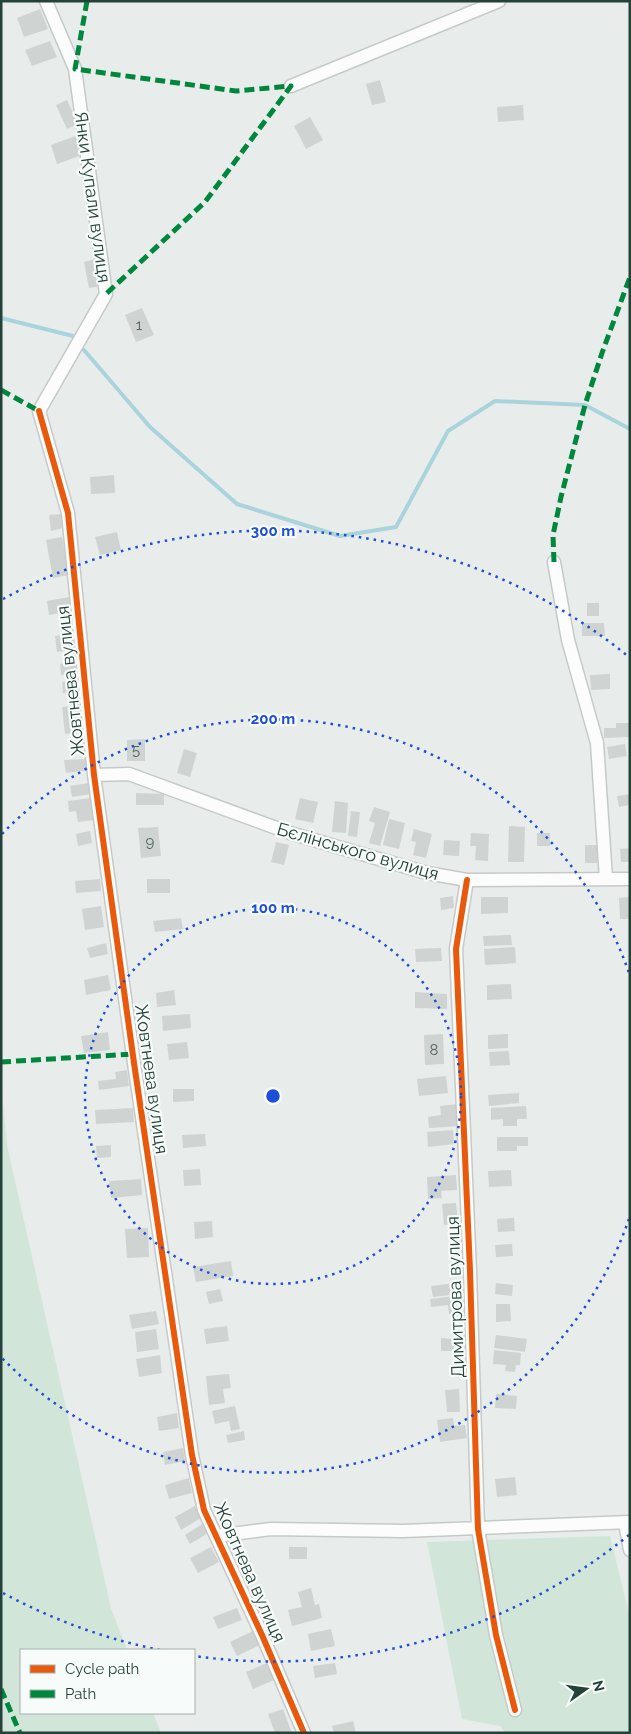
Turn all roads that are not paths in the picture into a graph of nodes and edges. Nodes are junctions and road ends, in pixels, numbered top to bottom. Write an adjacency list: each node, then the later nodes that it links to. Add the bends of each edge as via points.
1 (46, 1): 4 (street, Янки Купали вулиця, via 75,69 106,294)
2 (499, 1): 3 (street)
3 (291, 86)
4 (39, 411): 6 (street, Жовтнева вулиця, via 68,514)
5 (554, 562): 7 (street, via 568,640 597,743)
6 (94, 775): 9 (street, Бєлінського вулиця, via 129,774 290,833 426,873); 12 (street, Жовтнева вулиця, via 192,1455 204,1510)
7 (606, 878): 8 (street, Бєлінського вулиця); 9 (street, Бєлінського вулиця)
8 (630, 879)
9 (467, 880): 11 (street, Димитрова вулиця, via 456,950)
10 (627, 1522): 11 (street); 13 (street)
11 (478, 1529): 12 (street, via 403,1532 271,1529); 14 (street, Димитрова вулиця, via 496,1635)
12 (216, 1536): 15 (street, Жовтнева вулиця)
13 (630, 1550)
14 (515, 1710)
15 (304, 1733)

